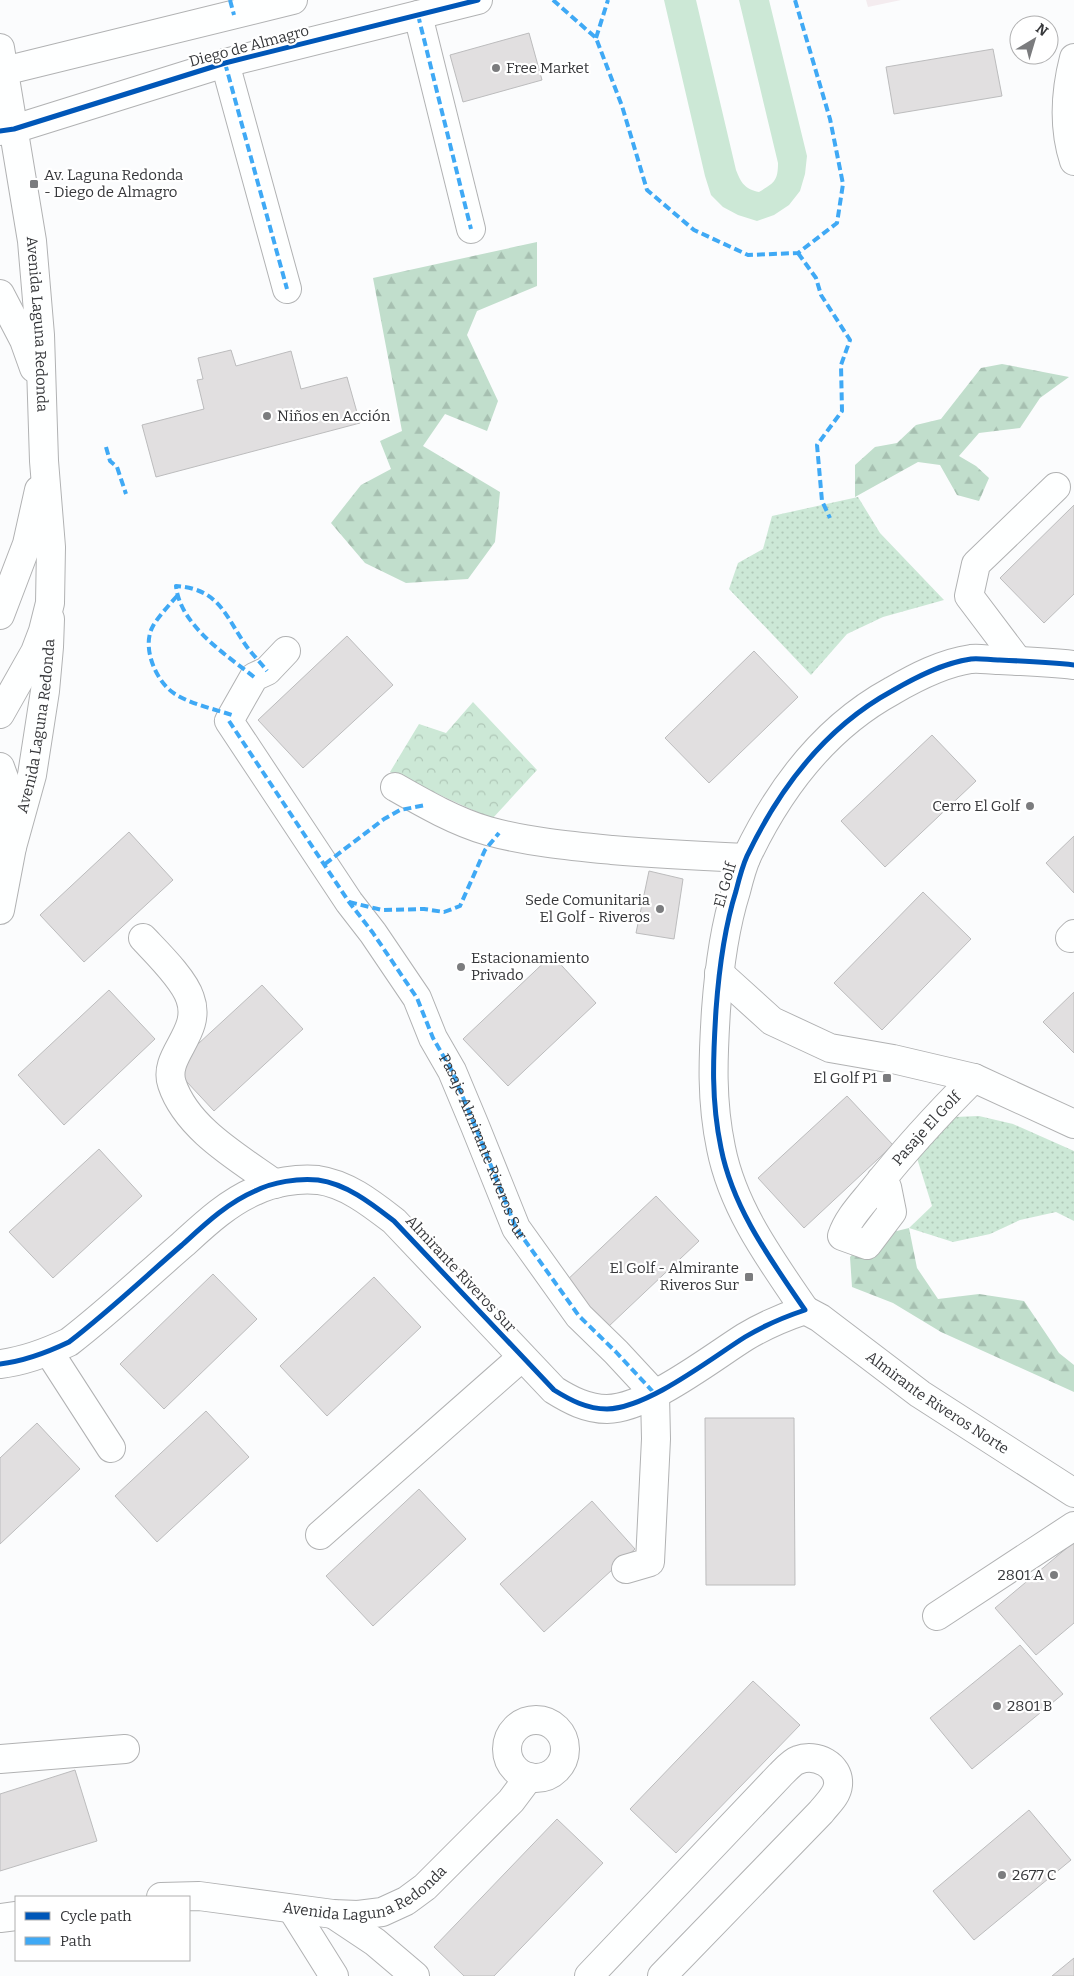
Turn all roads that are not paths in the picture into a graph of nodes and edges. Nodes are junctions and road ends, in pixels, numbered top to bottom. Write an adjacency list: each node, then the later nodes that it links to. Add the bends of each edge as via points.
1 (293, 0): 3 (street)
2 (478, 0): 4 (street, Diego de Almagro)
3 (232, 8): 6 (street)
4 (418, 15): 7 (street, Diego de Almagro); 10 (street)
5 (1074, 58): 9 (street, via 1066,104 1067,140)
6 (2, 59): 8 (street, Avenida Laguna Redonda)
7 (225, 63): 8 (street, Diego de Almagro); 11 (street)
8 (7, 130): 13 (street, Avenida Laguna Redonda, via 32,241)
9 (1074, 161)
10 (471, 230)
11 (286, 289)
12 (0, 294): 13 (street, via 24,340)
13 (41, 388): 14 (street, Avenida Laguna Redonda)
14 (44, 461): 16 (street, Avenida Laguna Redonda, via 51,547); 17 (street, via 27,544)
15 (1056, 486): 19 (street, via 976,564 970,596)
16 (50, 603): 21 (street, Avenida Laguna Redonda, via 36,652); 24 (street, Avenida Laguna Redonda, via 45,692 32,775)
17 (0, 615)
18 (286, 651): 37 (street, Pasaje Almirante Riveros Sur, via 267,671 254,676 229,721 417,998 433,1038 452,1072 516,1228 579,1316)
19 (1018, 661): 20 (street, El Golf); 25 (street, El Golf, via 971,659 943,667 878,698 813,752)
20 (1074, 665)
21 (0, 714)
22 (0, 767): 24 (street, Avenida Laguna Redonda, via 8,789)
23 (395, 787): 25 (street, via 426,805 499,833 565,846)
24 (6, 841): 26 (street, Avenida Laguna Redonda)
25 (746, 858): 28 (street, El Golf, via 730,910)
26 (0, 910)
27 (144, 938): 32 (street, via 173,971 190,998 193,1023 170,1067 171,1083 181,1103 203,1132)
28 (719, 973): 29 (street, via 772,1021 830,1048 893,1058); 33 (street, El Golf, via 712,1066 721,1150 750,1225)
29 (974, 1078): 30 (street); 31 (street, Pasaje El Golf, via 929,1123)
30 (1074, 1124)
31 (881, 1180)
32 (275, 1184): 34 (street, Almirante Riveros Sur, via 256,1190 223,1210 86,1329); 35 (street, Almirante Riveros Sur, via 320,1180 345,1187 372,1204 394,1221)
33 (805, 1310): 37 (street, Almirante Riveros Sur, via 776,1320 747,1336); 39 (street, Almirante Riveros Norte, via 920,1394)
34 (49, 1352): 36 (street, Almirante Riveros Sur, via 23,1361); 38 (street)
35 (522, 1358): 37 (street, Almirante Riveros Sur, via 554,1390 591,1408 628,1407); 41 (street)
36 (0, 1364)
37 (655, 1394): 42 (street, via 650,1562)
38 (111, 1448)
39 (1074, 1493)
40 (1074, 1526): 43 (street)
41 (320, 1535)
42 (626, 1569)
43 (937, 1616)
44 (125, 1749): 45 (street)
45 (0, 1758)
46 (529, 1777): 49 (street, Avenida Laguna Redonda, via 504,1808 406,1902 382,1912)
47 (190, 1896): 48 (street, Avenida Laguna Redonda)
48 (292, 1909): 49 (street, Avenida Laguna Redonda); 52 (street)
49 (334, 1914): 53 (street)
50 (15, 1916): 51 (street)
51 (0, 1918)
52 (334, 1976)
53 (416, 1976)
54 (589, 1976): 55 (street, via 780,1775 797,1760 818,1759 827,1763 836,1772 838,1781 834,1796)
55 (662, 1976)

